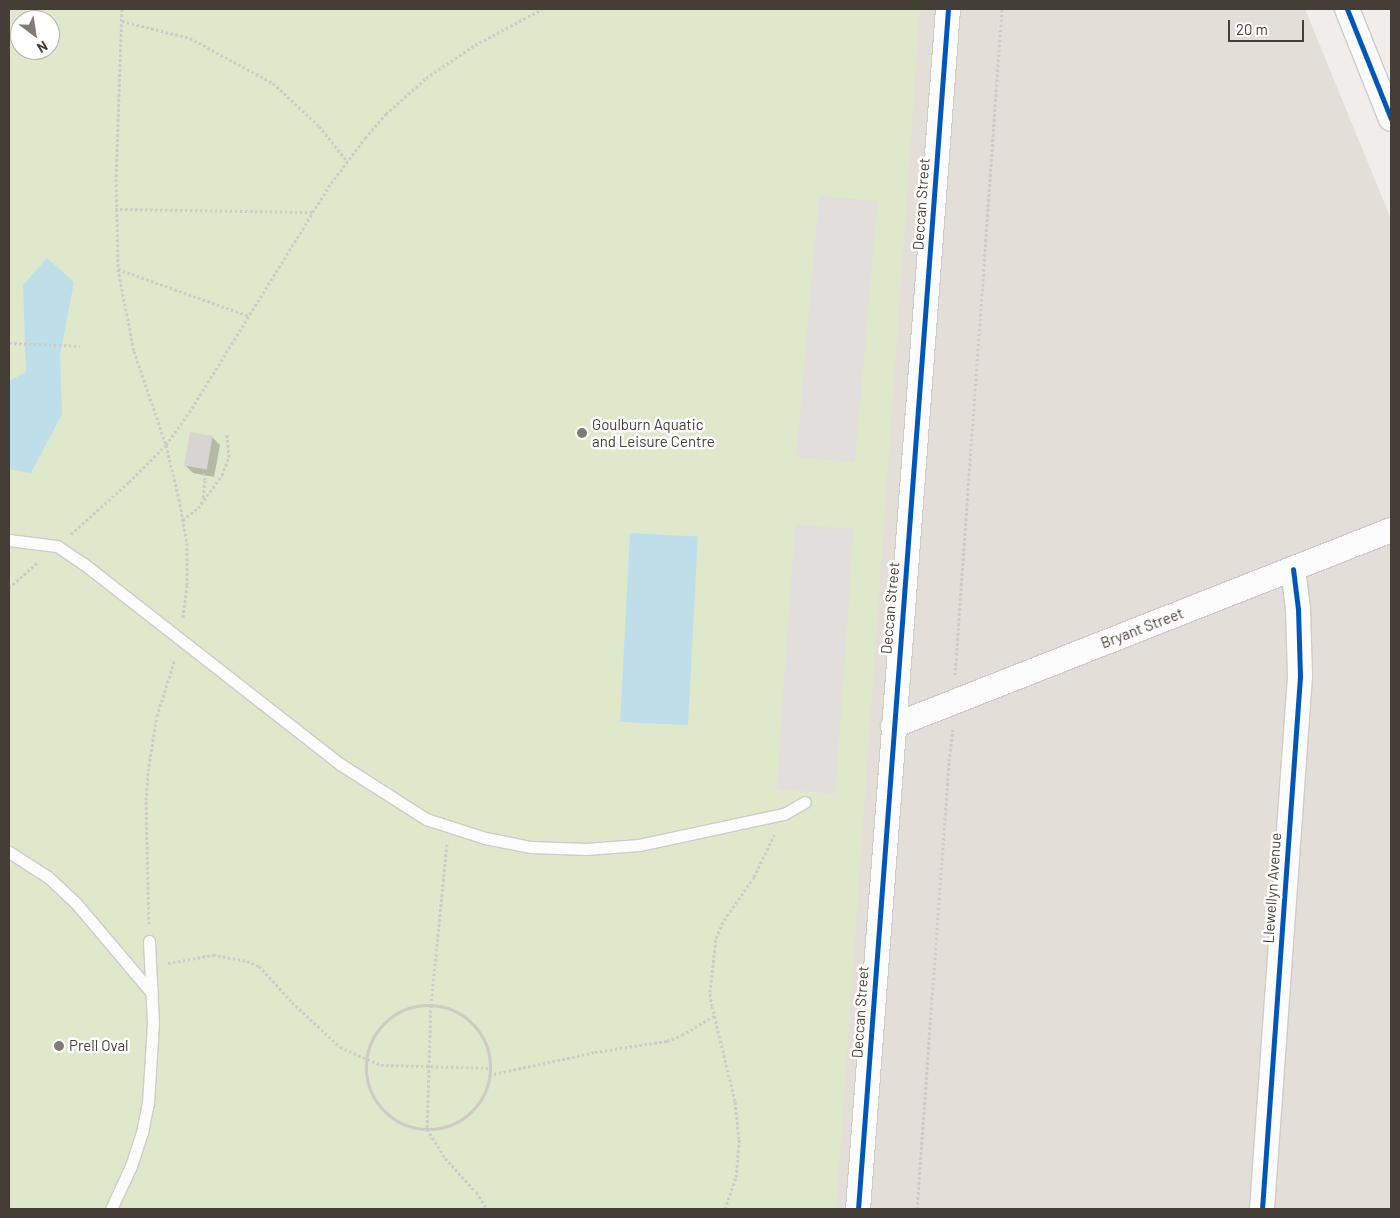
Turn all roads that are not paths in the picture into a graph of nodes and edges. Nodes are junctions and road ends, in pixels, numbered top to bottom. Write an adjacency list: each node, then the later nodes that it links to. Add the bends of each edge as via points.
1 (948, 9): 7 (street, Deccan Street)
2 (1347, 9): 3 (street)
3 (1391, 119)
4 (1391, 530): 6 (street, Bryant Street)
5 (9, 540): 8 (lane, via 57,546 103,578 340,764 426,820 485,838 531,847 586,849 639,845 784,814)
6 (1293, 569): 7 (street, Bryant Street); 14 (street, Llewellyn Avenue, via 1300,676)
7 (893, 726): 13 (street, Deccan Street)
8 (805, 802)
9 (9, 852): 11 (lane, via 48,877 75,902)
10 (149, 941): 11 (lane)
11 (152, 993): 12 (lane, via 148,1103 131,1166)
12 (111, 1209)
13 (858, 1209)
14 (1262, 1209)

